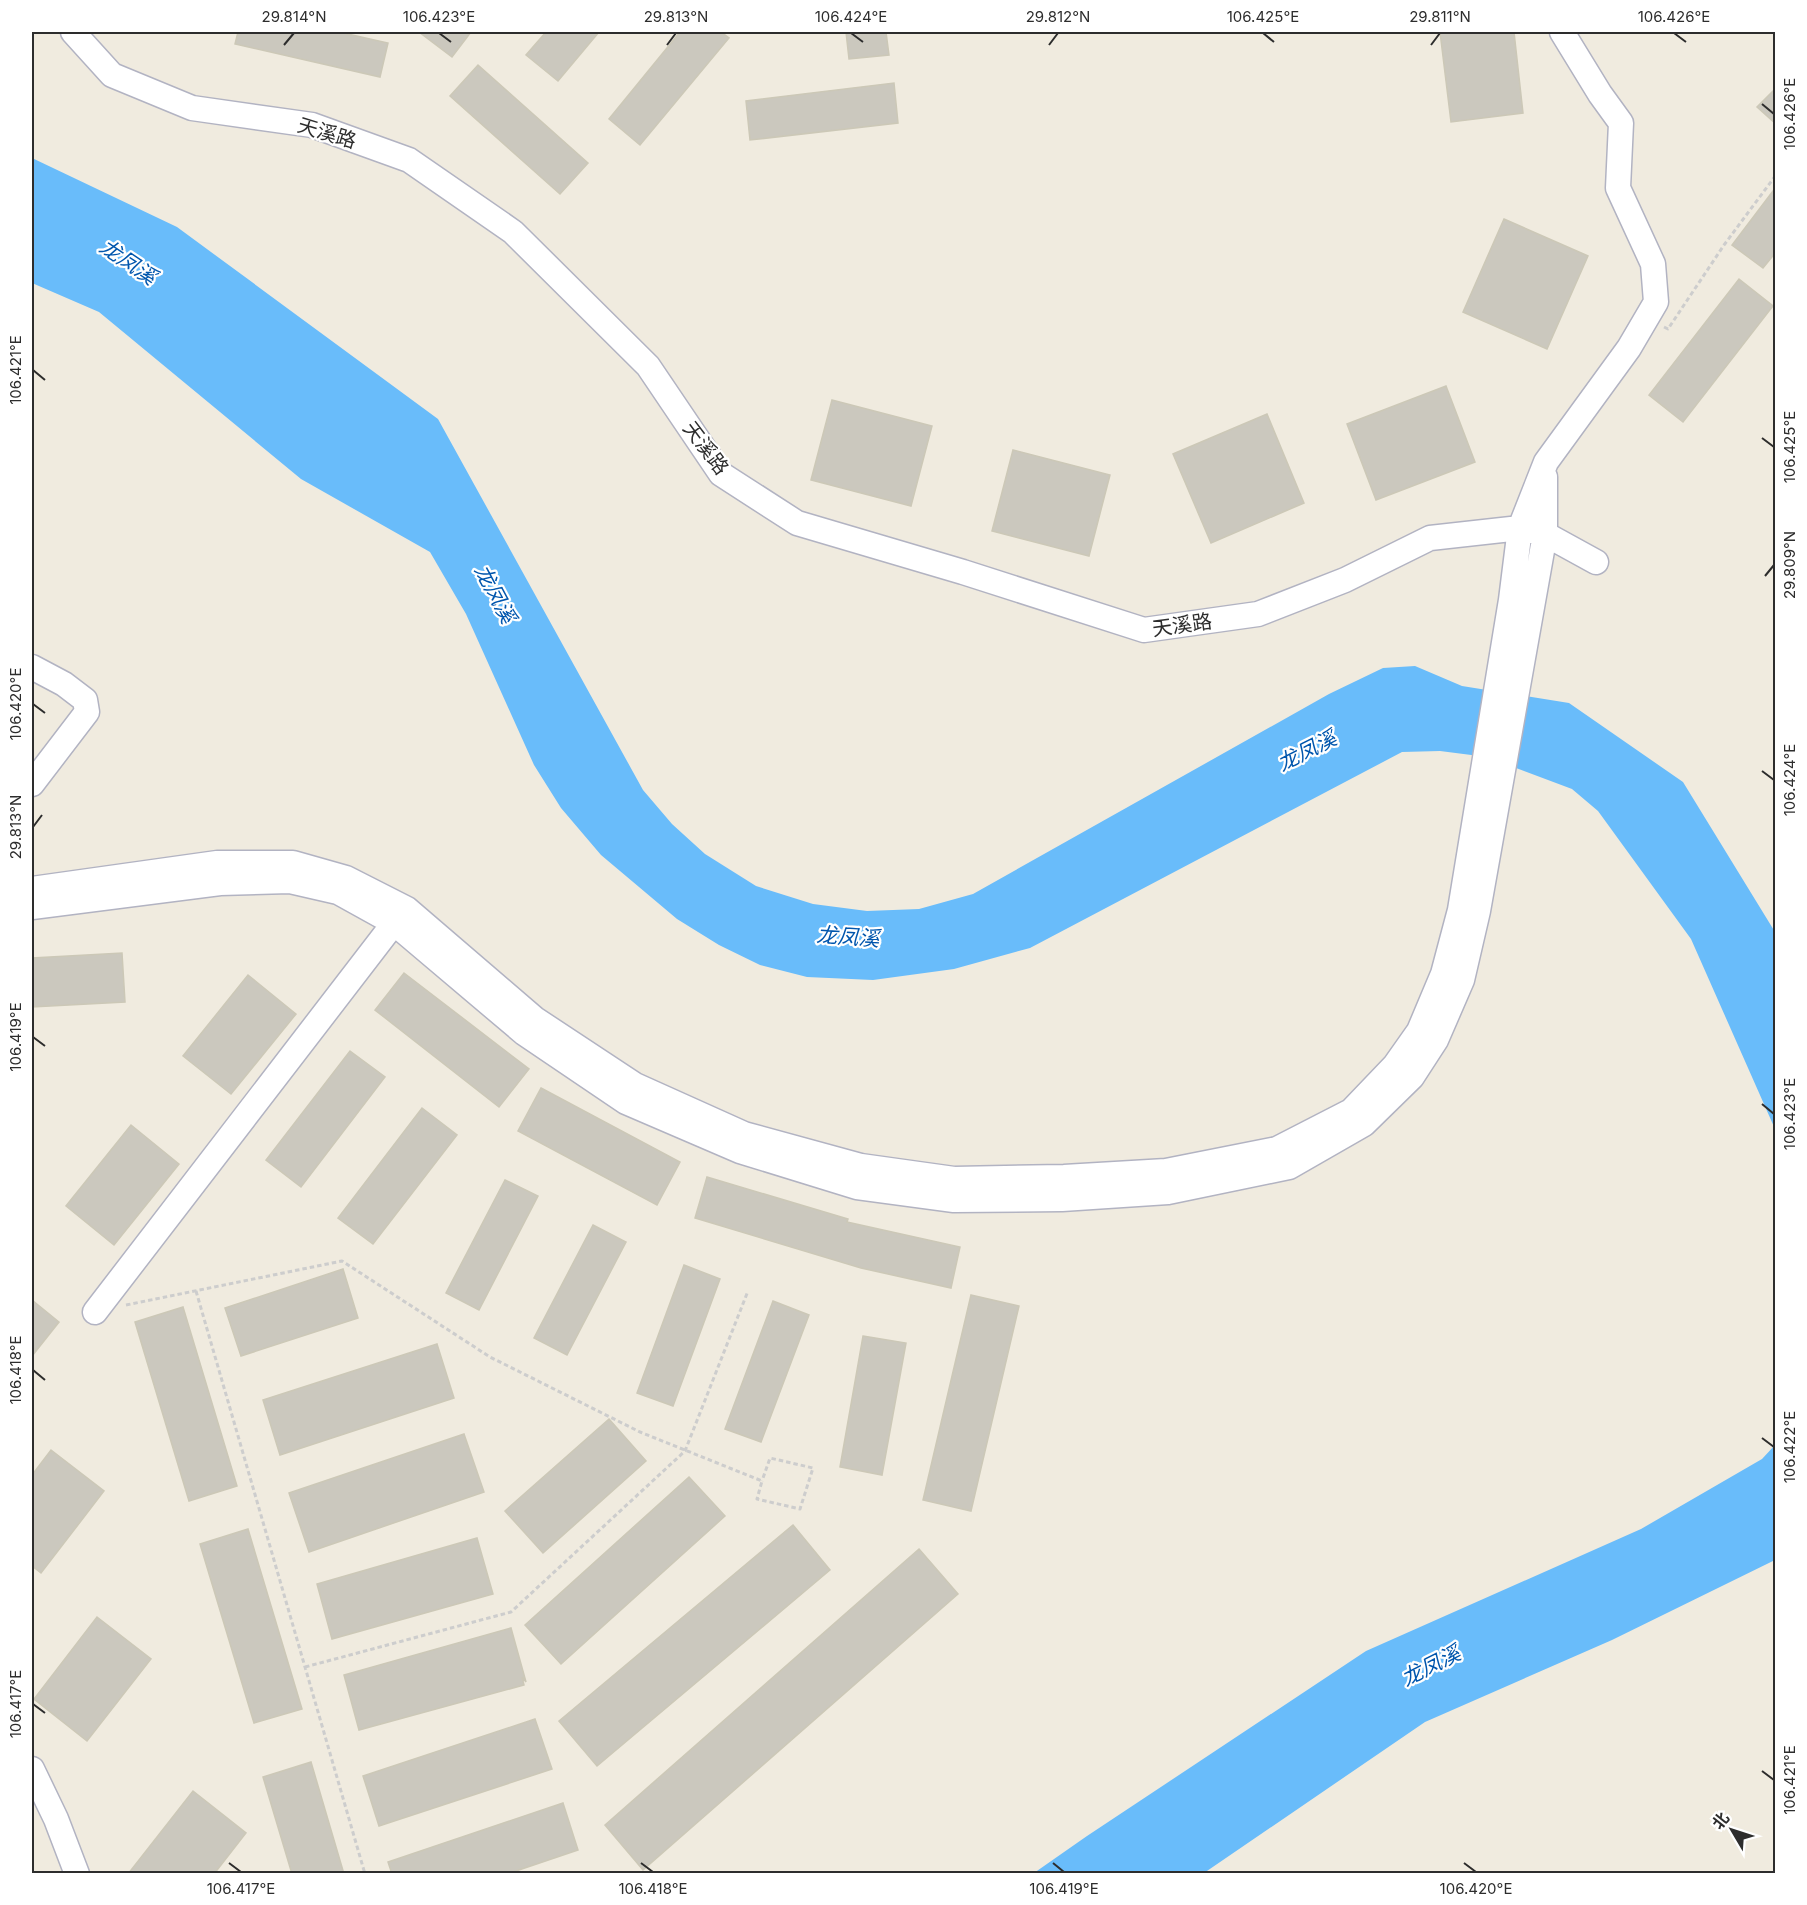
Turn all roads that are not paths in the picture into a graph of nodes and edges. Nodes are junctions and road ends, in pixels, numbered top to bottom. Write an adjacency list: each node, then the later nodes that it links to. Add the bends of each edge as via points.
1 (73, 32): 4 (street, 天溪路, via 112,75 192,108 312,125 409,160 513,232 648,366 721,474 797,523 1144,630 1258,614 1344,580 1430,538)
2 (1562, 32): 3 (street, via 1620,123 1618,188 1653,264 1656,302 1629,348)
3 (1546, 462): 4 (street); 5 (street)
4 (1520, 528): 5 (street, 天溪路); 7 (street)
5 (1545, 534): 6 (street, 天溪路); 7 (street)
6 (1596, 562)
7 (1522, 602): 12 (street, via 1460,910 1427,1035 1351,1111 1277,1149 1166,1171 1064,1177 954,1179 861,1166 744,1134 635,1085 535,1019)
8 (32, 667): 9 (street, via 85,700 87,712)
9 (32, 784)
10 (32, 889): 12 (street, via 217,864 293,863 346,878)
11 (32, 907): 12 (street, via 220,883 290,881 338,892)
12 (401, 914): 13 (street)
13 (95, 1312)
14 (32, 1769): 15 (street)
15 (77, 1874)

